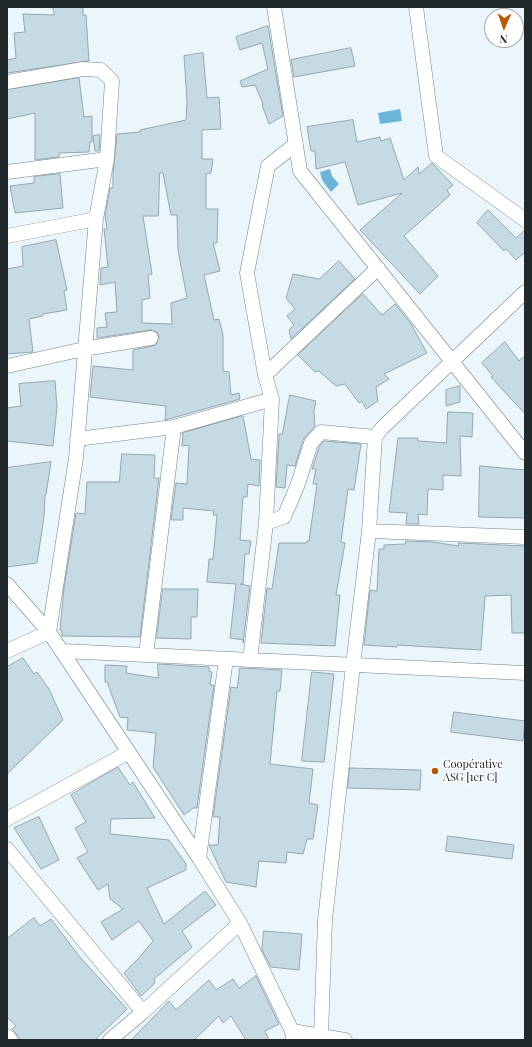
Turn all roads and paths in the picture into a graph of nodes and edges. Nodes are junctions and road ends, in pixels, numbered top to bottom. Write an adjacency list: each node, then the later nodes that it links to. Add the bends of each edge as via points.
1 (274, 7): 4 (street)
2 (416, 7): 8 (street, via 436,156)
3 (7, 82): 5 (street, via 83,68 101,70 112,81)
4 (296, 144): 10 (street, via 300,171); 16 (street, via 268,166 247,273)
5 (107, 159): 6 (street); 7 (street)
6 (7, 172)
7 (96, 219): 9 (street); 13 (street)
8 (525, 220)
9 (7, 236)
10 (378, 268): 14 (street); 16 (street)
11 (525, 292): 14 (street)
12 (151, 338): 13 (street)
13 (84, 349): 15 (street); 20 (street)
14 (452, 362): 19 (street); 21 (street)
15 (7, 366)
16 (265, 375): 17 (street)
17 (272, 399): 18 (street); 22 (street)
18 (174, 427): 20 (street); 29 (street)
19 (375, 437): 22 (street, via 321,432 311,443 284,517); 23 (street)
20 (78, 439): 26 (street)
21 (525, 453)
22 (266, 522): 31 (street)
23 (369, 531): 24 (street); 32 (street)
24 (525, 537)
25 (7, 584): 26 (street)
26 (49, 632): 27 (street); 28 (street)
27 (7, 651)
28 (62, 651): 29 (street); 34 (street)
29 (146, 655): 30 (street)
30 (226, 659): 31 (street); 37 (street)
31 (250, 660): 32 (street)
32 (353, 665): 33 (street); 42 (street, via 325,920)
33 (525, 673)
34 (129, 752): 35 (street); 37 (street)
35 (7, 819)
36 (7, 850): 39 (street)
37 (199, 858): 38 (street)
38 (240, 923): 39 (street); 41 (street)
39 (143, 1012): 44 (street)
40 (7, 1036): 43 (street)
41 (293, 1036): 42 (street)
42 (321, 1036): 45 (street)
43 (11, 1040)
44 (110, 1040)
45 (345, 1040)

